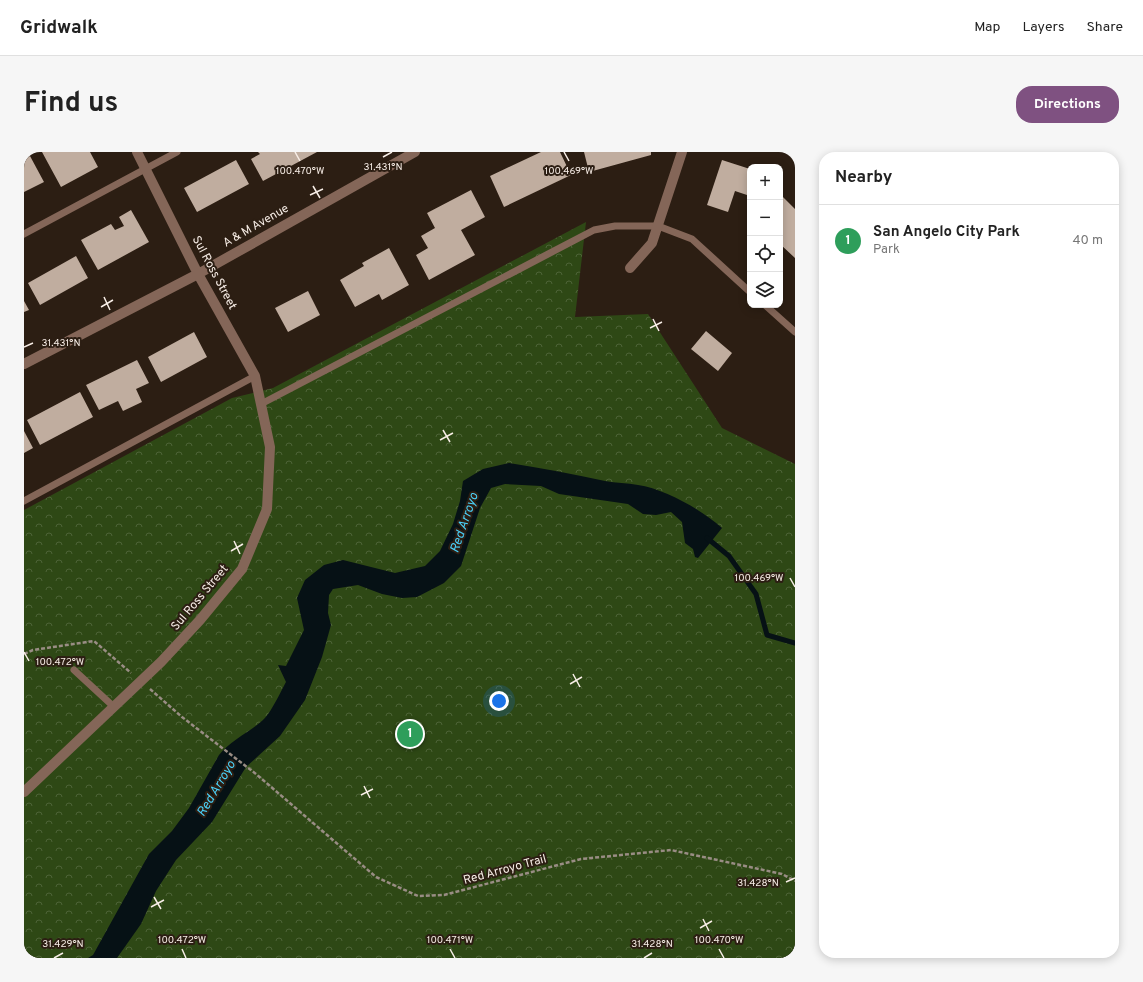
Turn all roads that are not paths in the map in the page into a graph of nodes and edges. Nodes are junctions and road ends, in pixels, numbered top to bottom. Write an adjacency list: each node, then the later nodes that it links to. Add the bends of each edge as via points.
1 (138, 152): 5 (street, Sul Ross Street)
2 (177, 152): 5 (lane)
3 (415, 152): 9 (street, A & M Avenue)
4 (682, 152): 6 (street)
5 (146, 169): 7 (lane); 9 (street, Sul Ross Street)
6 (658, 226): 8 (street, via 652,243); 10 (lane, via 692,239); 15 (lane, via 615,226 594,230)
7 (24, 234)
8 (630, 268)
9 (198, 274): 13 (street, A & M Avenue); 14 (street, Sul Ross Street)
10 (747, 289)
11 (768, 308): 12 (lane)
12 (795, 332)
13 (24, 364)
14 (255, 376): 15 (street, Sul Ross Street); 16 (lane)
15 (261, 404): 18 (street, Sul Ross Street, via 270,447 267,509 242,569 162,662)
16 (24, 501)
17 (74, 670): 18 (lane)
18 (114, 707): 19 (street, Sul Ross Street)
19 (24, 792)

